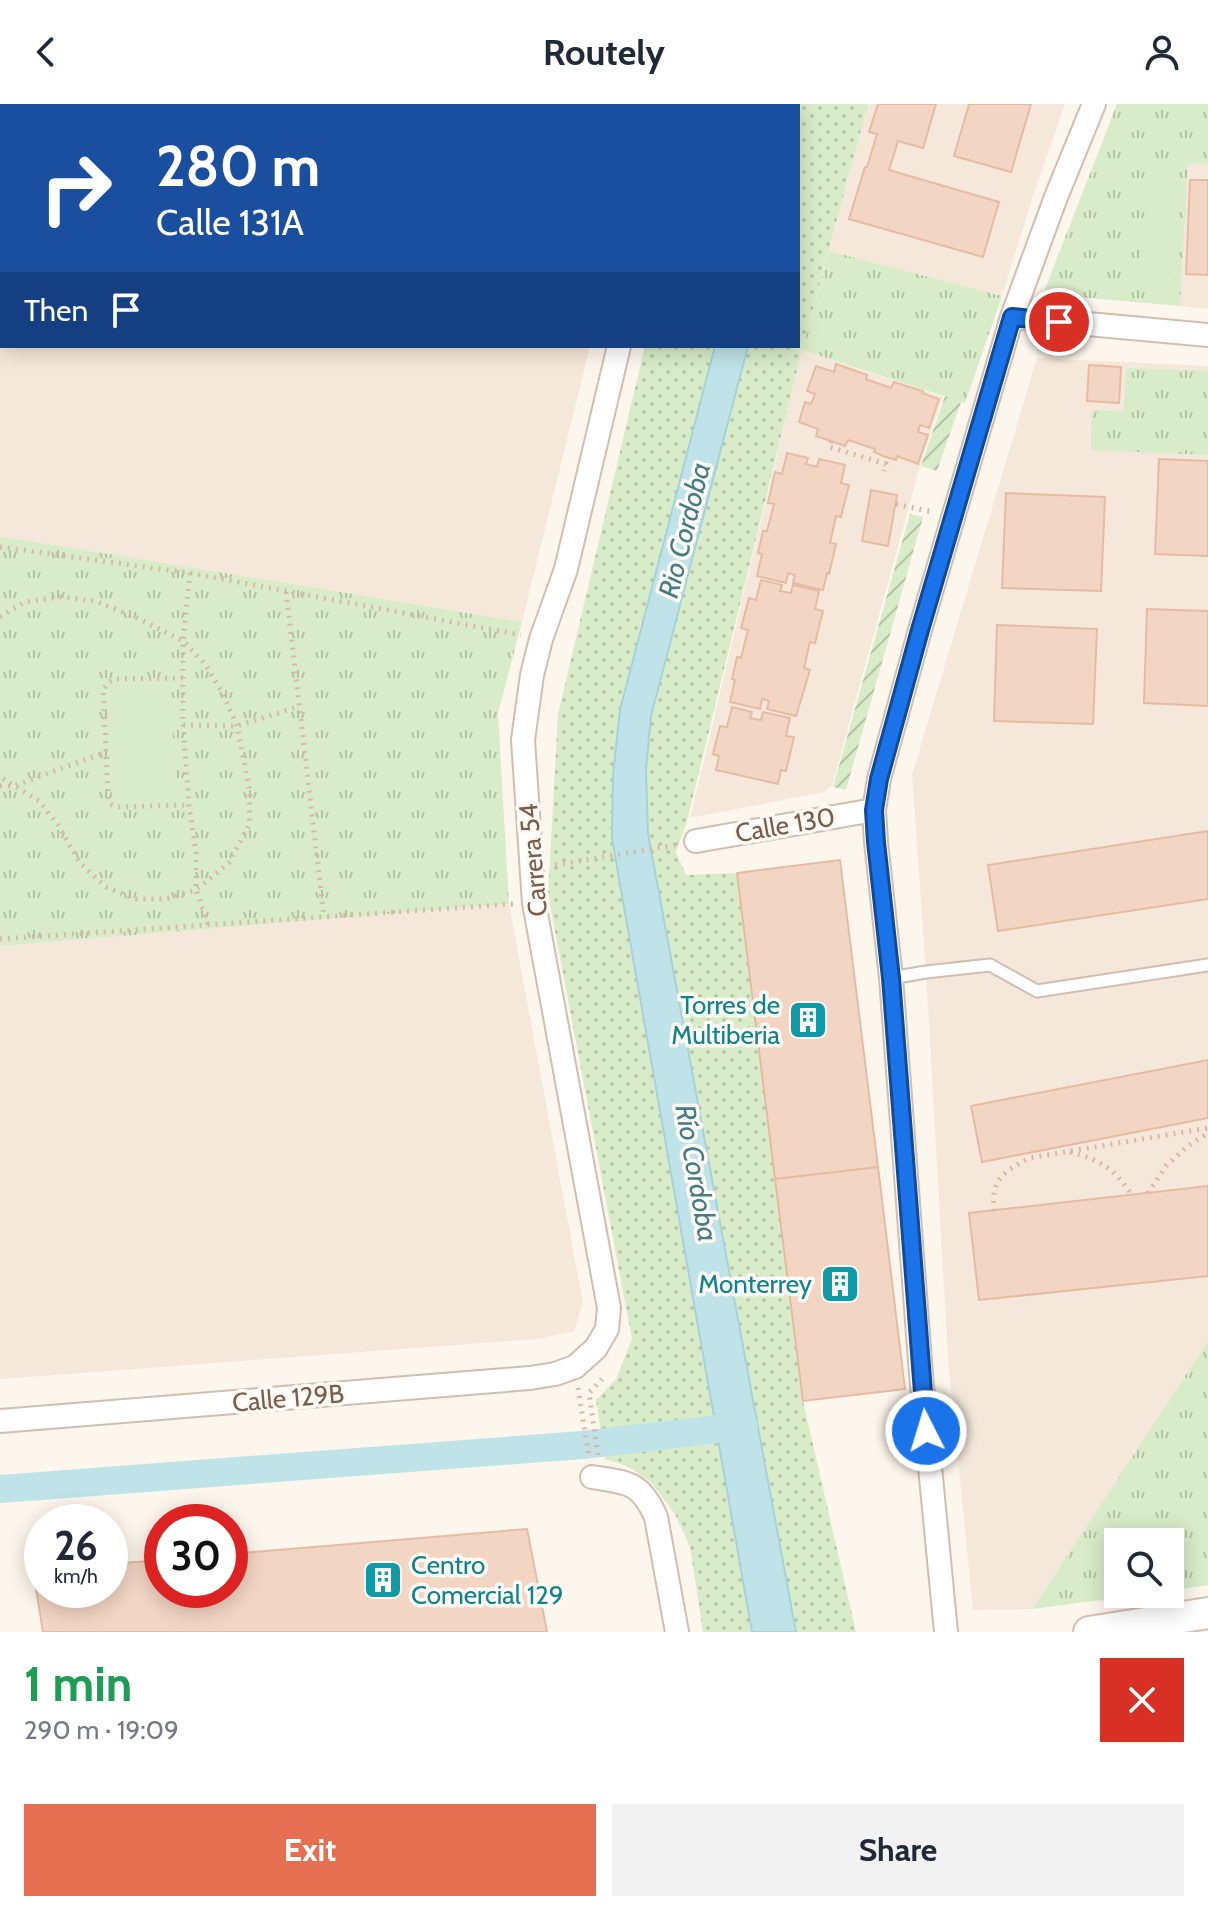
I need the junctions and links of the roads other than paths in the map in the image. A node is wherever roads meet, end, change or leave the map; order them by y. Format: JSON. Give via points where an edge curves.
{"nodes":[{"id":1,"x":1094,"y":104,"type":"edge"},
{"id":2,"x":1012,"y":317,"type":"junction"},
{"id":3,"x":1208,"y":335,"type":"edge"},
{"id":4,"x":619,"y":348,"type":"edge"},
{"id":5,"x":874,"y":810,"type":"junction"},
{"id":6,"x":696,"y":841,"type":"dead end"},
{"id":7,"x":1208,"y":965,"type":"edge"},
{"id":8,"x":891,"y":978,"type":"junction"},
{"id":9,"x":575,"y":1367,"type":"joint"},
{"id":10,"x":0,"y":1421,"type":"edge"},
{"id":11,"x":594,"y":1465,"type":"road end"},
{"id":12,"x":1208,"y":1613,"type":"edge"},
{"id":13,"x":677,"y":1632,"type":"edge"},
{"id":14,"x":946,"y":1632,"type":"edge"},
{"id":15,"x":1089,"y":1632,"type":"edge"}],
"edges":[{"from":1,"to":2,"type":"street"},
{"from":2,"to":3,"type":"street"},
{"from":2,"to":5,"type":"street"},
{"from":4,"to":9,"type":"street","name":"Carrera 54","via":[[566,569],[532,675],[523,740],[534,903],[609,1308],[607,1329]]},
{"from":5,"to":6,"type":"street","name":"Calle 130"},
{"from":5,"to":8,"type":"street"},
{"from":7,"to":8,"type":"lane","via":[[1037,991],[990,965]]},
{"from":8,"to":14,"type":"street"},
{"from":9,"to":10,"type":"street","name":"Calle 129B","via":[[530,1378]]},
{"from":11,"to":13,"type":"street","via":[[648,1499]]},
{"from":12,"to":15,"type":"main road"}]}
